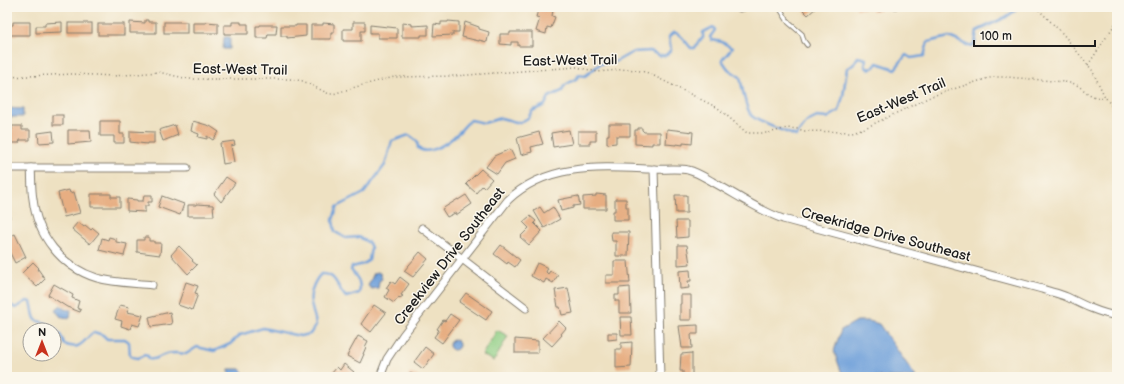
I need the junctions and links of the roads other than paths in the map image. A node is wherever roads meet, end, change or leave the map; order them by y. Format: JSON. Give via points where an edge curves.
{"nodes":[{"id":1,"x":780,"y":7,"type":"edge"},
{"id":2,"x":909,"y":7,"type":"edge"},
{"id":3,"x":925,"y":8,"type":"dead end"},
{"id":4,"x":807,"y":46,"type":"dead end"},
{"id":5,"x":7,"y":168,"type":"edge"},
{"id":6,"x":31,"y":168,"type":"junction"},
{"id":7,"x":187,"y":168,"type":"dead end"},
{"id":8,"x":654,"y":170,"type":"junction"},
{"id":9,"x":422,"y":228,"type":"dead end"},
{"id":10,"x":462,"y":258,"type":"junction"},
{"id":11,"x":152,"y":285,"type":"dead end"},
{"id":12,"x":526,"y":308,"type":"dead end"},
{"id":13,"x":1117,"y":316,"type":"edge"},
{"id":14,"x":380,"y":377,"type":"edge"},
{"id":15,"x":660,"y":377,"type":"edge"}],
"edges":[{"from":1,"to":4,"type":"lane","via":[[789,23],[802,34]]},
{"from":2,"to":3,"type":"lane"},
{"from":5,"to":6,"type":"street"},
{"from":6,"to":7,"type":"street"},
{"from":6,"to":11,"type":"street","via":[[33,199],[41,231],[63,259],[76,269],[98,279]]},
{"from":8,"to":10,"type":"street","name":"Creekview Drive Southeast","via":[[572,169],[535,180],[508,200]]},
{"from":8,"to":13,"type":"street","name":"Creekridge Drive Southeast","via":[[688,170],[757,208],[783,219],[1042,289]]},
{"from":8,"to":15,"type":"street"},
{"from":9,"to":10,"type":"street"},
{"from":10,"to":12,"type":"street"},
{"from":10,"to":14,"type":"street","name":"Creekview Drive Southeast","via":[[403,335],[387,359]]}]}
